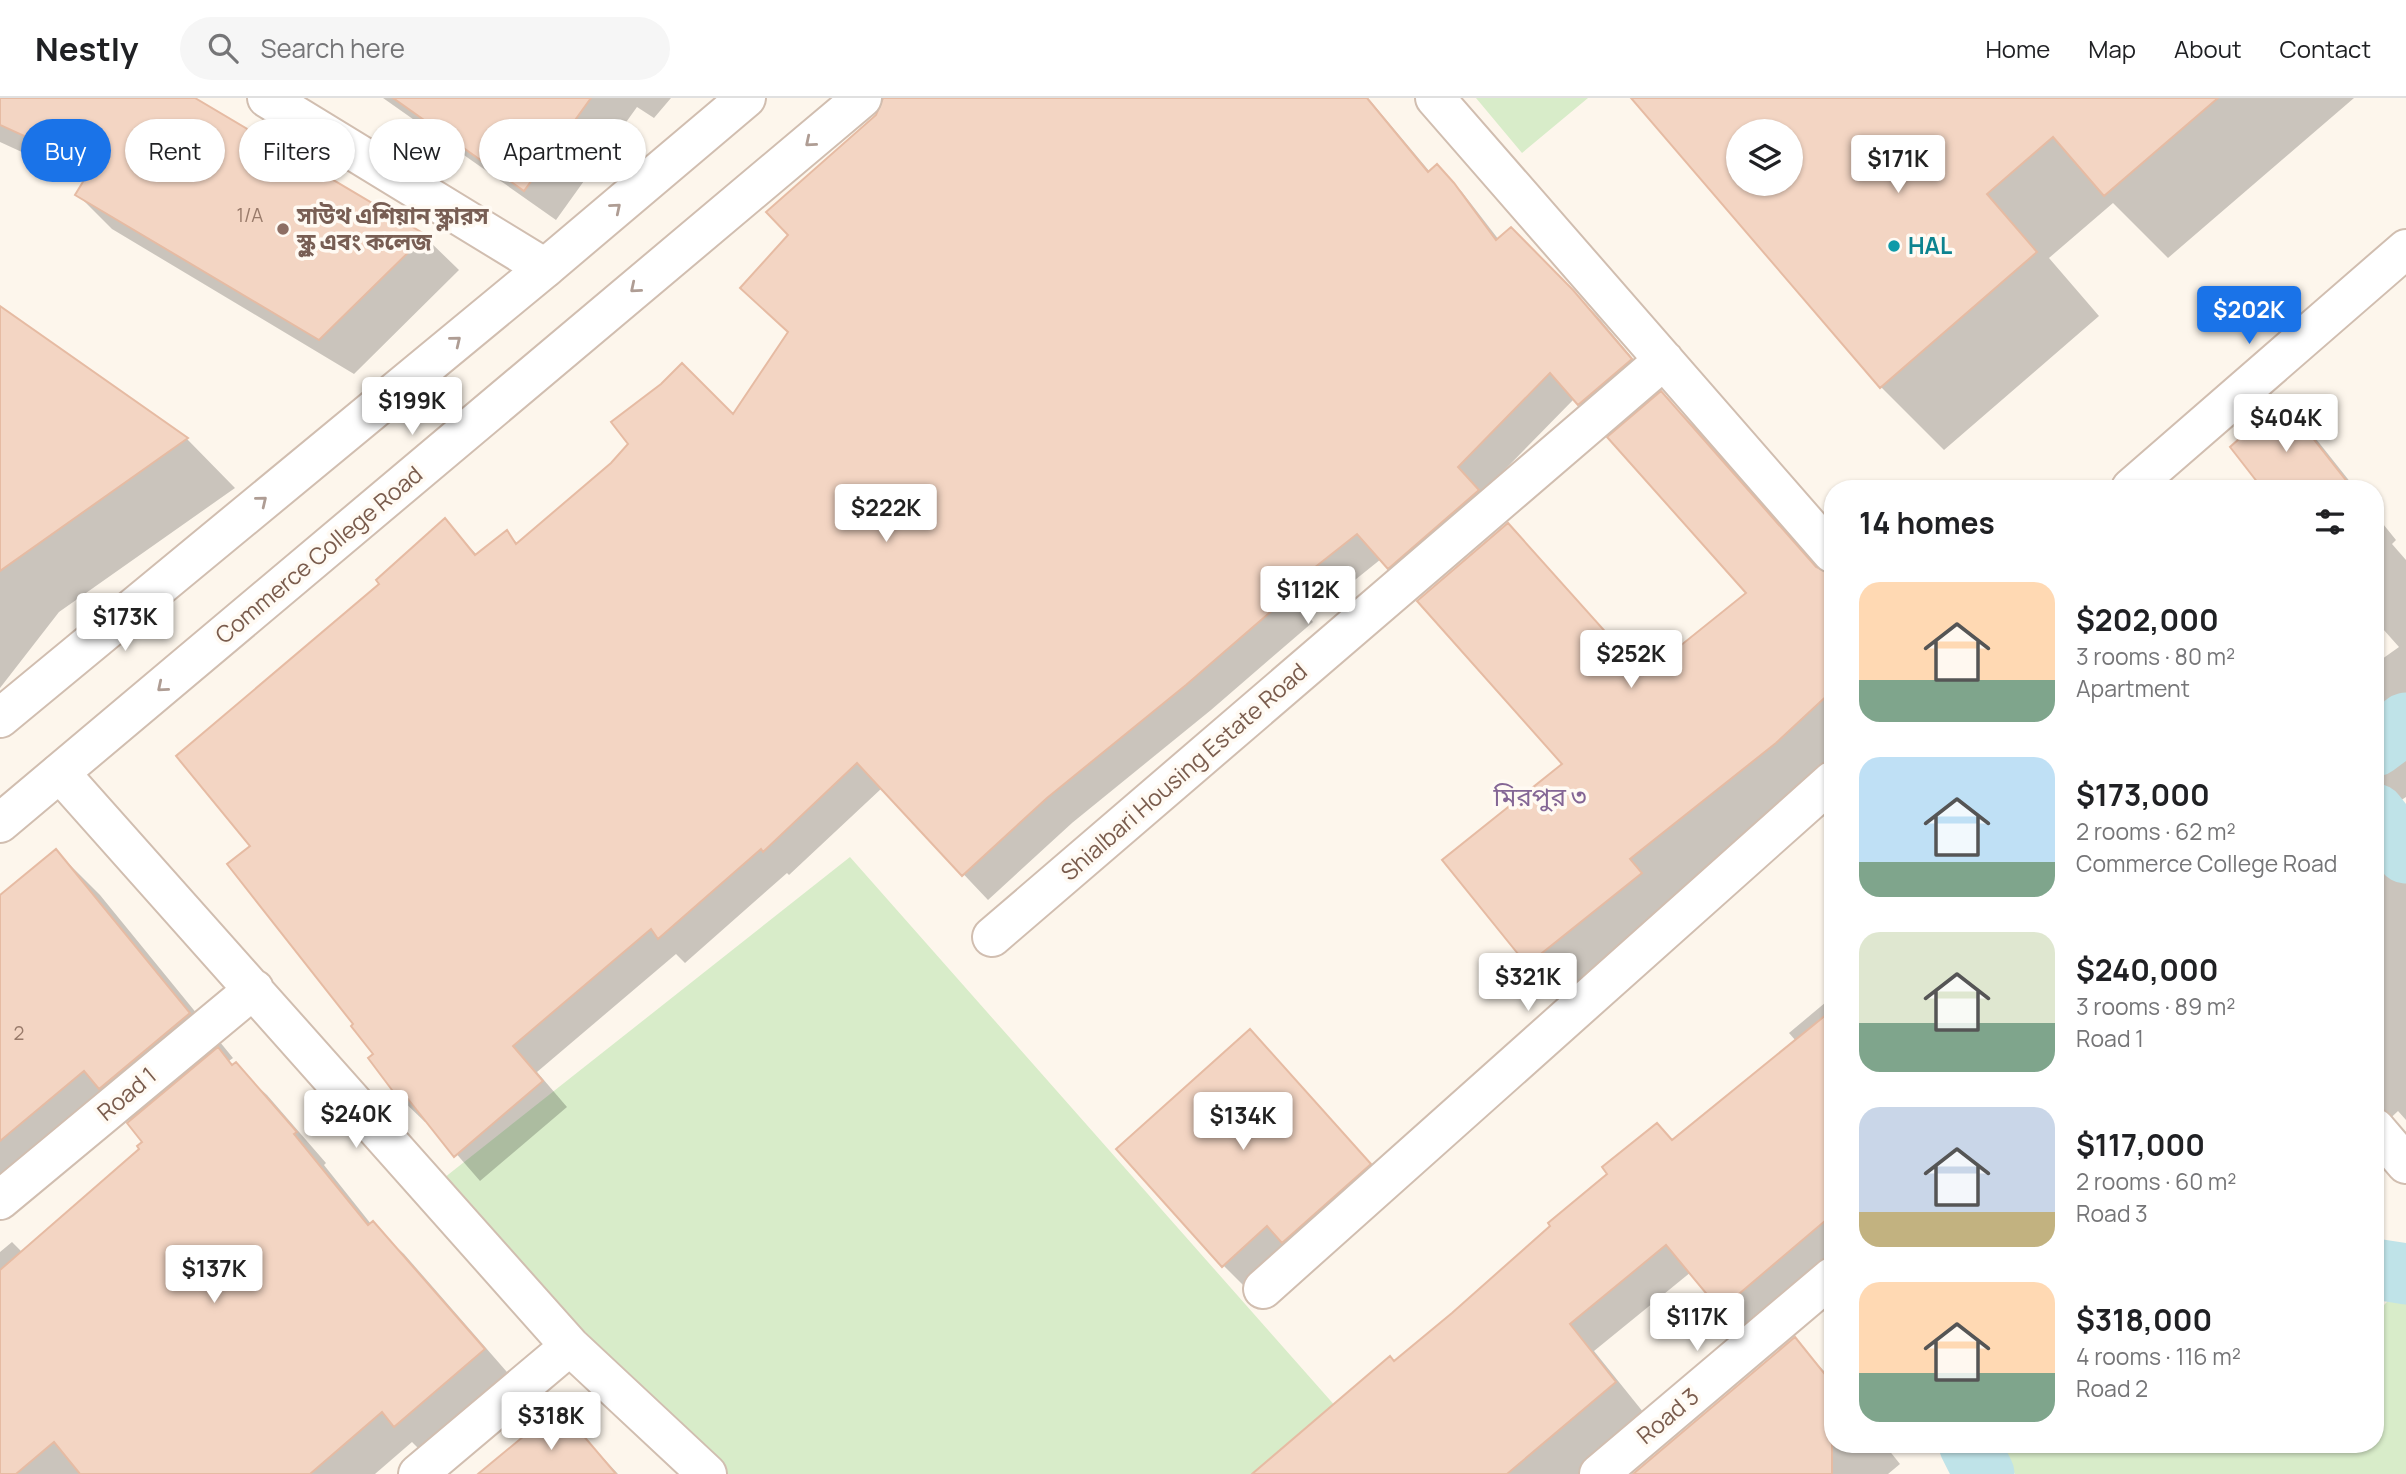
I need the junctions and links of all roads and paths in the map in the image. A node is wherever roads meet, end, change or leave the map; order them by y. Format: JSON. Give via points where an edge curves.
{"nodes":[{"id":1,"x":267,"y":98,"type":"edge"},
{"id":2,"x":746,"y":98,"type":"edge"},
{"id":3,"x":862,"y":98,"type":"edge"},
{"id":4,"x":1435,"y":98,"type":"edge"},
{"id":5,"x":2406,"y":249,"type":"edge"},
{"id":6,"x":545,"y":268,"type":"junction"},
{"id":7,"x":1664,"y":360,"type":"junction"},
{"id":8,"x":2140,"y":480,"type":"edge"},
{"id":9,"x":1824,"y":544,"type":"edge"},
{"id":10,"x":2,"y":716,"type":"edge"},
{"id":11,"x":60,"y":773,"type":"junction"},
{"id":12,"x":1824,"y":788,"type":"edge"},
{"id":13,"x":0,"y":823,"type":"edge"},
{"id":14,"x":992,"y":937,"type":"dead end"},
{"id":15,"x":254,"y":989,"type":"junction"},
{"id":16,"x":2384,"y":1138,"type":"edge"},
{"id":17,"x":2406,"y":1164,"type":"edge"},
{"id":18,"x":0,"y":1200,"type":"edge"},
{"id":19,"x":1824,"y":1285,"type":"edge"},
{"id":20,"x":1263,"y":1289,"type":"dead end"},
{"id":21,"x":570,"y":1346,"type":"junction"},
{"id":22,"x":418,"y":1474,"type":"edge"},
{"id":23,"x":707,"y":1474,"type":"edge"},
{"id":24,"x":1599,"y":1474,"type":"edge"}],
"edges":[{"from":1,"to":6,"type":"street"},
{"from":6,"to":2,"type":"street","one_way":true},
{"from":3,"to":11,"type":"street","name":"Commerce College Road","one_way":true},
{"from":4,"to":7,"type":"street"},
{"from":5,"to":8,"type":"street"},
{"from":10,"to":6,"type":"street","one_way":true},
{"from":7,"to":9,"type":"street"},
{"from":7,"to":14,"type":"street","name":"Shialbari Housing Estate Road"},
{"from":11,"to":13,"type":"street","name":"Commerce College Road"},
{"from":11,"to":15,"type":"street"},
{"from":12,"to":20,"type":"street"},
{"from":15,"to":18,"type":"street","name":"Road 1"},
{"from":15,"to":21,"type":"street"},
{"from":16,"to":17,"type":"street"},
{"from":19,"to":24,"type":"street","name":"Road 3"},
{"from":21,"to":22,"type":"street"},
{"from":21,"to":23,"type":"street"}]}
